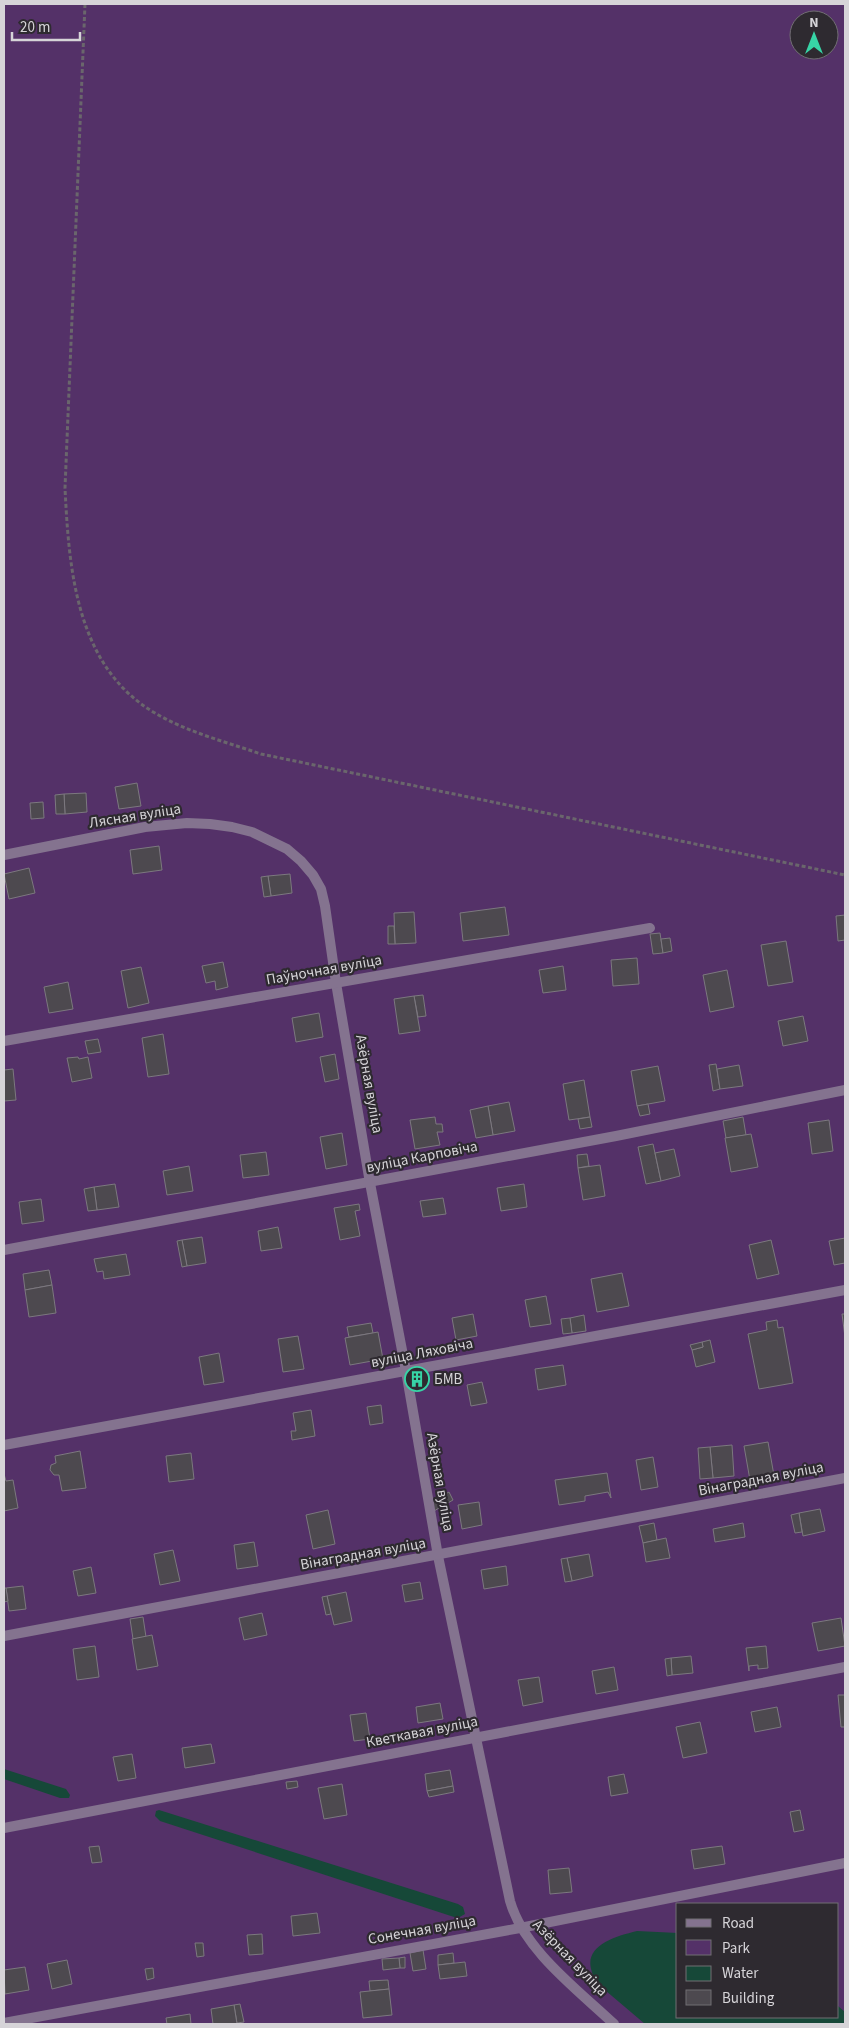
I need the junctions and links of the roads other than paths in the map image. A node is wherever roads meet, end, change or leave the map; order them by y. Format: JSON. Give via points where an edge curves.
{"nodes":[{"id":1,"x":4,"y":855,"type":"edge"},
{"id":2,"x":326,"y":906,"type":"joint"},
{"id":3,"x":650,"y":928,"type":"dead end"},
{"id":4,"x":336,"y":983,"type":"junction"},
{"id":5,"x":4,"y":1040,"type":"edge"},
{"id":6,"x":845,"y":1090,"type":"edge"},
{"id":7,"x":370,"y":1182,"type":"junction"},
{"id":8,"x":4,"y":1250,"type":"edge"},
{"id":9,"x":845,"y":1290,"type":"edge"},
{"id":10,"x":406,"y":1371,"type":"junction"},
{"id":11,"x":4,"y":1445,"type":"edge"},
{"id":12,"x":845,"y":1478,"type":"edge"},
{"id":13,"x":438,"y":1556,"type":"junction"},
{"id":14,"x":4,"y":1636,"type":"edge"},
{"id":15,"x":845,"y":1667,"type":"edge"},
{"id":16,"x":477,"y":1736,"type":"junction"},
{"id":17,"x":4,"y":1828,"type":"edge"},
{"id":18,"x":845,"y":1863,"type":"edge"},
{"id":19,"x":520,"y":1928,"type":"junction"},
{"id":20,"x":4,"y":2023,"type":"edge"},
{"id":21,"x":614,"y":2024,"type":"edge"}],
"edges":[{"from":1,"to":2,"type":"street","name":"Лясная вуліца","via":[[165,824],[232,827],[270,840],[302,860],[321,889]]},
{"from":2,"to":4,"type":"street","name":"Азёрная вуліца"},
{"from":3,"to":4,"type":"street","name":"Паўночная вуліца"},
{"from":4,"to":5,"type":"street","name":"Паўночная вуліца"},
{"from":4,"to":7,"type":"street","name":"Азёрная вуліца"},
{"from":6,"to":7,"type":"street","name":"вуліца Карповіча"},
{"from":7,"to":8,"type":"street","name":"вуліца Карповіча"},
{"from":7,"to":10,"type":"street","name":"Азёрная вуліца"},
{"from":9,"to":10,"type":"street","name":"вуліца Ляховіча"},
{"from":10,"to":11,"type":"street","name":"вуліца Ляховіча"},
{"from":10,"to":13,"type":"street","name":"Азёрная вуліца"},
{"from":12,"to":13,"type":"street","name":"Вінаградная вуліца"},
{"from":13,"to":14,"type":"street","name":"Вінаградная вуліца"},
{"from":13,"to":16,"type":"street","name":"Азёрная вуліца"},
{"from":15,"to":16,"type":"street","name":"Кветкавая вуліца"},
{"from":16,"to":17,"type":"street","name":"Кветкавая вуліца"},
{"from":16,"to":19,"type":"street","name":"Азёрная вуліца","via":[[510,1901]]},
{"from":18,"to":19,"type":"street","name":"Сонечная вуліца"},
{"from":19,"to":20,"type":"street","name":"Сонечная вуліца"},
{"from":19,"to":21,"type":"street","name":"Азёрная вуліца","via":[[536,1949]]}]}
